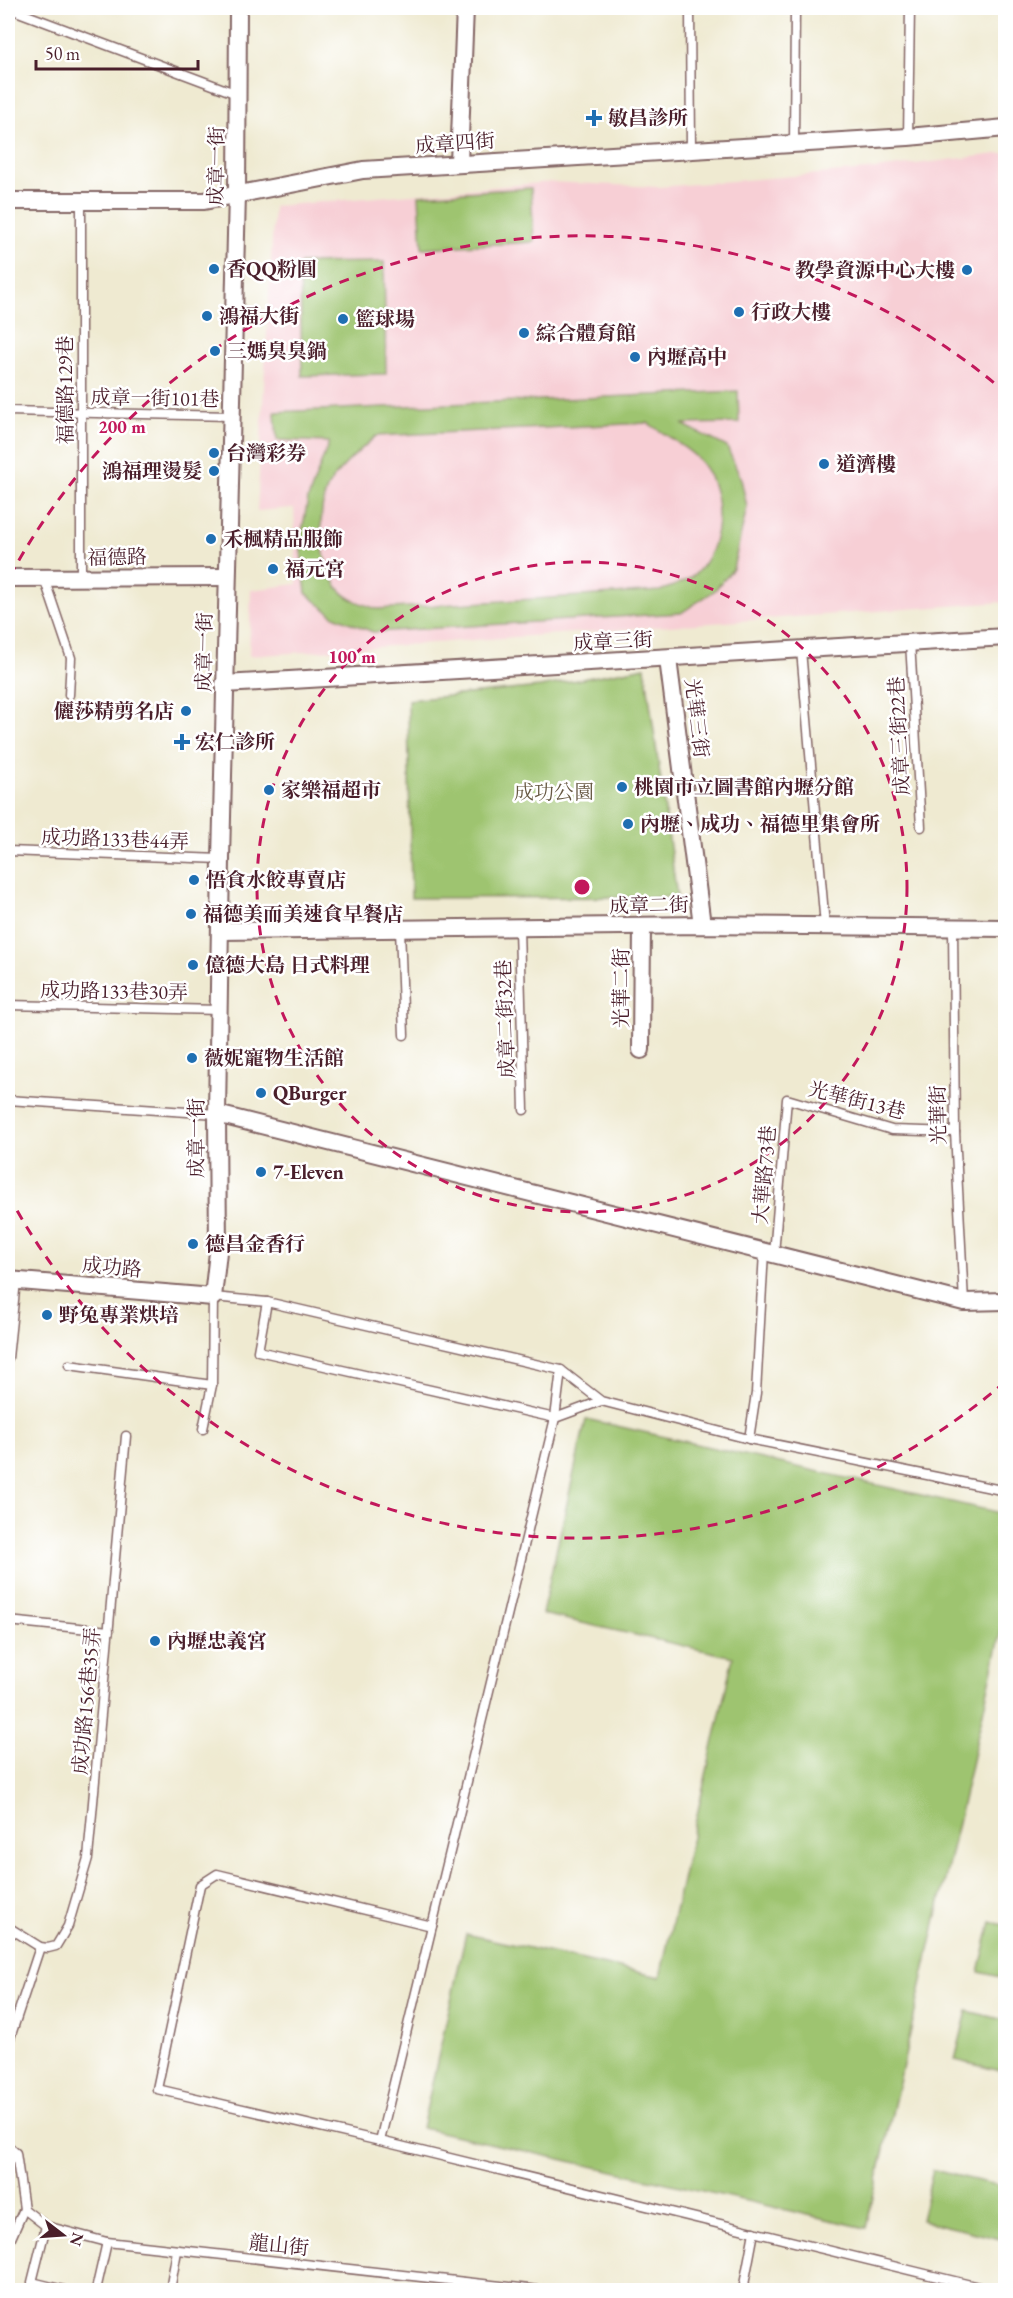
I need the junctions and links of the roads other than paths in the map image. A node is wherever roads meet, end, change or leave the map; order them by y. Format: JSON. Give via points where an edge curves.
{"nodes":[{"id":1,"x":8,"y":8,"type":"edge"},
{"id":2,"x":238,"y":8,"type":"edge"},
{"id":3,"x":465,"y":8,"type":"edge"},
{"id":4,"x":690,"y":8,"type":"edge"},
{"id":5,"x":795,"y":8,"type":"edge"},
{"id":6,"x":910,"y":8,"type":"edge"},
{"id":7,"x":237,"y":94,"type":"junction"},
{"id":8,"x":1005,"y":128,"type":"edge"},
{"id":9,"x":908,"y":137,"type":"junction"},
{"id":10,"x":794,"y":144,"type":"junction"},
{"id":11,"x":691,"y":151,"type":"junction"},
{"id":12,"x":459,"y":163,"type":"junction"},
{"id":13,"x":237,"y":193,"type":"junction"},
{"id":14,"x":8,"y":201,"type":"edge"},
{"id":15,"x":81,"y":201,"type":"junction"},
{"id":16,"x":8,"y":411,"type":"edge"},
{"id":17,"x":81,"y":412,"type":"junction"},
{"id":18,"x":230,"y":416,"type":"junction"},
{"id":19,"x":226,"y":577,"type":"junction"},
{"id":20,"x":8,"y":578,"type":"edge"},
{"id":21,"x":45,"y":578,"type":"junction"},
{"id":22,"x":81,"y":578,"type":"junction"},
{"id":23,"x":1005,"y":637,"type":"edge"},
{"id":24,"x":910,"y":642,"type":"junction"},
{"id":25,"x":801,"y":650,"type":"junction"},
{"id":26,"x":668,"y":659,"type":"junction"},
{"id":27,"x":224,"y":684,"type":"junction"},
{"id":28,"x":69,"y":695,"type":"dead end"},
{"id":29,"x":921,"y":827,"type":"dead end"},
{"id":30,"x":8,"y":851,"type":"edge"},
{"id":31,"x":221,"y":859,"type":"junction"},
{"id":32,"x":702,"y":925,"type":"junction"},
{"id":33,"x":642,"y":926,"type":"junction"},
{"id":34,"x":825,"y":926,"type":"junction"},
{"id":35,"x":952,"y":927,"type":"junction"},
{"id":36,"x":519,"y":928,"type":"junction"},
{"id":37,"x":1005,"y":928,"type":"edge"},
{"id":38,"x":400,"y":929,"type":"junction"},
{"id":39,"x":221,"y":931,"type":"junction"},
{"id":40,"x":8,"y":1005,"type":"edge"},
{"id":41,"x":219,"y":1010,"type":"junction"},
{"id":42,"x":404,"y":1035,"type":"dead end"},
{"id":43,"x":642,"y":1050,"type":"dead end"},
{"id":44,"x":787,"y":1099,"type":"joint"},
{"id":45,"x":8,"y":1100,"type":"edge"},
{"id":46,"x":524,"y":1110,"type":"dead end"},
{"id":47,"x":217,"y":1114,"type":"junction"},
{"id":48,"x":955,"y":1132,"type":"junction"},
{"id":49,"x":769,"y":1253,"type":"junction"},
{"id":50,"x":12,"y":1280,"type":"edge"},
{"id":51,"x":213,"y":1297,"type":"junction"},
{"id":52,"x":1005,"y":1301,"type":"edge"},
{"id":53,"x":267,"y":1302,"type":"junction"},
{"id":54,"x":963,"y":1302,"type":"junction"},
{"id":55,"x":8,"y":1358,"type":"edge"},
{"id":56,"x":69,"y":1365,"type":"dead end"},
{"id":57,"x":561,"y":1370,"type":"junction"},
{"id":58,"x":212,"y":1385,"type":"junction"},
{"id":59,"x":601,"y":1401,"type":"junction"},
{"id":60,"x":555,"y":1418,"type":"junction"},
{"id":61,"x":203,"y":1429,"type":"dead end"},
{"id":62,"x":126,"y":1436,"type":"dead end"},
{"id":63,"x":749,"y":1439,"type":"junction"},
{"id":64,"x":1005,"y":1491,"type":"edge"},
{"id":65,"x":8,"y":1621,"type":"edge"},
{"id":66,"x":109,"y":1631,"type":"junction"},
{"id":67,"x":432,"y":1926,"type":"junction"},
{"id":68,"x":8,"y":1927,"type":"edge"},
{"id":69,"x":40,"y":1947,"type":"junction"},
{"id":70,"x":10,"y":2025,"type":"edge"},
{"id":71,"x":8,"y":2044,"type":"edge"},
{"id":72,"x":380,"y":2141,"type":"junction"},
{"id":73,"x":8,"y":2146,"type":"edge"},
{"id":74,"x":24,"y":2209,"type":"junction"},
{"id":75,"x":46,"y":2226,"type":"junction"},
{"id":76,"x":754,"y":2232,"type":"junction"},
{"id":77,"x":107,"y":2242,"type":"junction"},
{"id":78,"x":8,"y":2245,"type":"edge"},
{"id":79,"x":177,"y":2251,"type":"junction"},
{"id":80,"x":64,"y":2290,"type":"edge"},
{"id":81,"x":96,"y":2290,"type":"edge"},
{"id":82,"x":170,"y":2290,"type":"edge"},
{"id":83,"x":538,"y":2290,"type":"edge"},
{"id":84,"x":743,"y":2290,"type":"edge"},
{"id":85,"x":991,"y":2290,"type":"edge"}],
"edges":[{"from":1,"to":7,"type":"lane"},
{"from":2,"to":7,"type":"street","name":"成章一街"},
{"from":3,"to":12,"type":"street"},
{"from":4,"to":11,"type":"lane"},
{"from":5,"to":10,"type":"lane"},
{"from":6,"to":9,"type":"lane"},
{"from":7,"to":13,"type":"street","name":"成章一街"},
{"from":8,"to":9,"type":"street","name":"成章四街"},
{"from":9,"to":10,"type":"street","name":"成章四街"},
{"from":10,"to":11,"type":"street","name":"成章四街"},
{"from":11,"to":12,"type":"street","name":"成章四街"},
{"from":12,"to":13,"type":"street","name":"成章四街","via":[[363,170]]},
{"from":13,"to":15,"type":"street","name":"成章四街","via":[[204,201]]},
{"from":13,"to":18,"type":"street","name":"成章一街"},
{"from":14,"to":15,"type":"street","name":"成章四街"},
{"from":15,"to":17,"type":"lane","name":"福德路129巷"},
{"from":16,"to":17,"type":"lane","name":"成章一街101巷"},
{"from":17,"to":18,"type":"lane","name":"成章一街101巷"},
{"from":17,"to":22,"type":"lane","name":"福德路129巷"},
{"from":18,"to":19,"type":"street","name":"成章一街"},
{"from":19,"to":22,"type":"street","name":"福德路"},
{"from":19,"to":27,"type":"street","name":"成章一街"},
{"from":20,"to":21,"type":"street","name":"福德路"},
{"from":21,"to":22,"type":"street","name":"福德路"},
{"from":21,"to":28,"type":"lane","via":[[71,658]]},
{"from":23,"to":24,"type":"street","name":"成章三街"},
{"from":24,"to":25,"type":"street","name":"成章三街"},
{"from":24,"to":29,"type":"lane","name":"成章三街22巷"},
{"from":25,"to":26,"type":"street","name":"成章三街"},
{"from":25,"to":34,"type":"lane"},
{"from":26,"to":27,"type":"street","name":"成章三街"},
{"from":26,"to":32,"type":"street","name":"光華三街"},
{"from":27,"to":31,"type":"street","name":"成章一街"},
{"from":30,"to":31,"type":"lane","name":"成功路133巷44弄"},
{"from":31,"to":39,"type":"street","name":"成章一街"},
{"from":32,"to":33,"type":"street","name":"成章二街"},
{"from":32,"to":34,"type":"street","name":"成章二街"},
{"from":33,"to":36,"type":"street","name":"成章二街"},
{"from":33,"to":43,"type":"street","name":"光華二街"},
{"from":34,"to":35,"type":"street","name":"成章二街"},
{"from":35,"to":37,"type":"street","name":"成章二街"},
{"from":35,"to":48,"type":"lane","name":"光華街"},
{"from":36,"to":38,"type":"street","name":"成章二街"},
{"from":36,"to":46,"type":"lane","name":"成章二街32巷"},
{"from":38,"to":39,"type":"street","name":"成章二街"},
{"from":38,"to":42,"type":"lane"},
{"from":39,"to":41,"type":"street","name":"成章一街"},
{"from":40,"to":41,"type":"lane","name":"成功路133巷30弄"},
{"from":41,"to":47,"type":"street","name":"成章一街"},
{"from":44,"to":48,"type":"lane","name":"光華街13巷","via":[[892,1131]]},
{"from":44,"to":49,"type":"lane","name":"大華路73巷"},
{"from":45,"to":47,"type":"lane"},
{"from":47,"to":49,"type":"street"},
{"from":47,"to":51,"type":"street","name":"成章一街","via":[[218,1252]]},
{"from":48,"to":54,"type":"lane","name":"光華街"},
{"from":49,"to":54,"type":"street"},
{"from":49,"to":63,"type":"lane","name":"大華路73巷"},
{"from":50,"to":51,"type":"street","name":"成功路"},
{"from":50,"to":55,"type":"lane"},
{"from":51,"to":53,"type":"lane"},
{"from":51,"to":58,"type":"lane"},
{"from":52,"to":54,"type":"street"},
{"from":53,"to":57,"type":"lane"},
{"from":53,"to":60,"type":"lane","via":[[258,1351]]},
{"from":56,"to":58,"type":"lane"},
{"from":57,"to":59,"type":"lane"},
{"from":57,"to":60,"type":"lane"},
{"from":58,"to":61,"type":"lane"},
{"from":59,"to":60,"type":"lane"},
{"from":59,"to":63,"type":"lane"},
{"from":60,"to":67,"type":"lane"},
{"from":62,"to":66,"type":"lane","name":"成功路156巷35弄"},
{"from":63,"to":64,"type":"lane"},
{"from":65,"to":66,"type":"lane"},
{"from":66,"to":69,"type":"lane","name":"成功路156巷35弄","via":[[88,1858],[68,1926],[56,1946]]},
{"from":67,"to":72,"type":"lane"},
{"from":67,"to":72,"type":"lane","via":[[217,1874],[200,1885],[157,2089]]},
{"from":68,"to":69,"type":"lane"},
{"from":69,"to":70,"type":"lane"},
{"from":70,"to":71,"type":"lane"},
{"from":72,"to":76,"type":"lane"},
{"from":73,"to":74,"type":"lane","via":[[16,2153]]},
{"from":74,"to":75,"type":"lane","name":"龍山街"},
{"from":74,"to":78,"type":"lane"},
{"from":75,"to":77,"type":"lane","name":"龍山街"},
{"from":75,"to":80,"type":"lane","via":[[32,2282]]},
{"from":76,"to":84,"type":"lane"},
{"from":76,"to":85,"type":"lane"},
{"from":77,"to":79,"type":"lane","name":"龍山街"},
{"from":77,"to":81,"type":"lane"},
{"from":79,"to":82,"type":"lane"},
{"from":79,"to":83,"type":"lane","name":"龍山街"}]}
